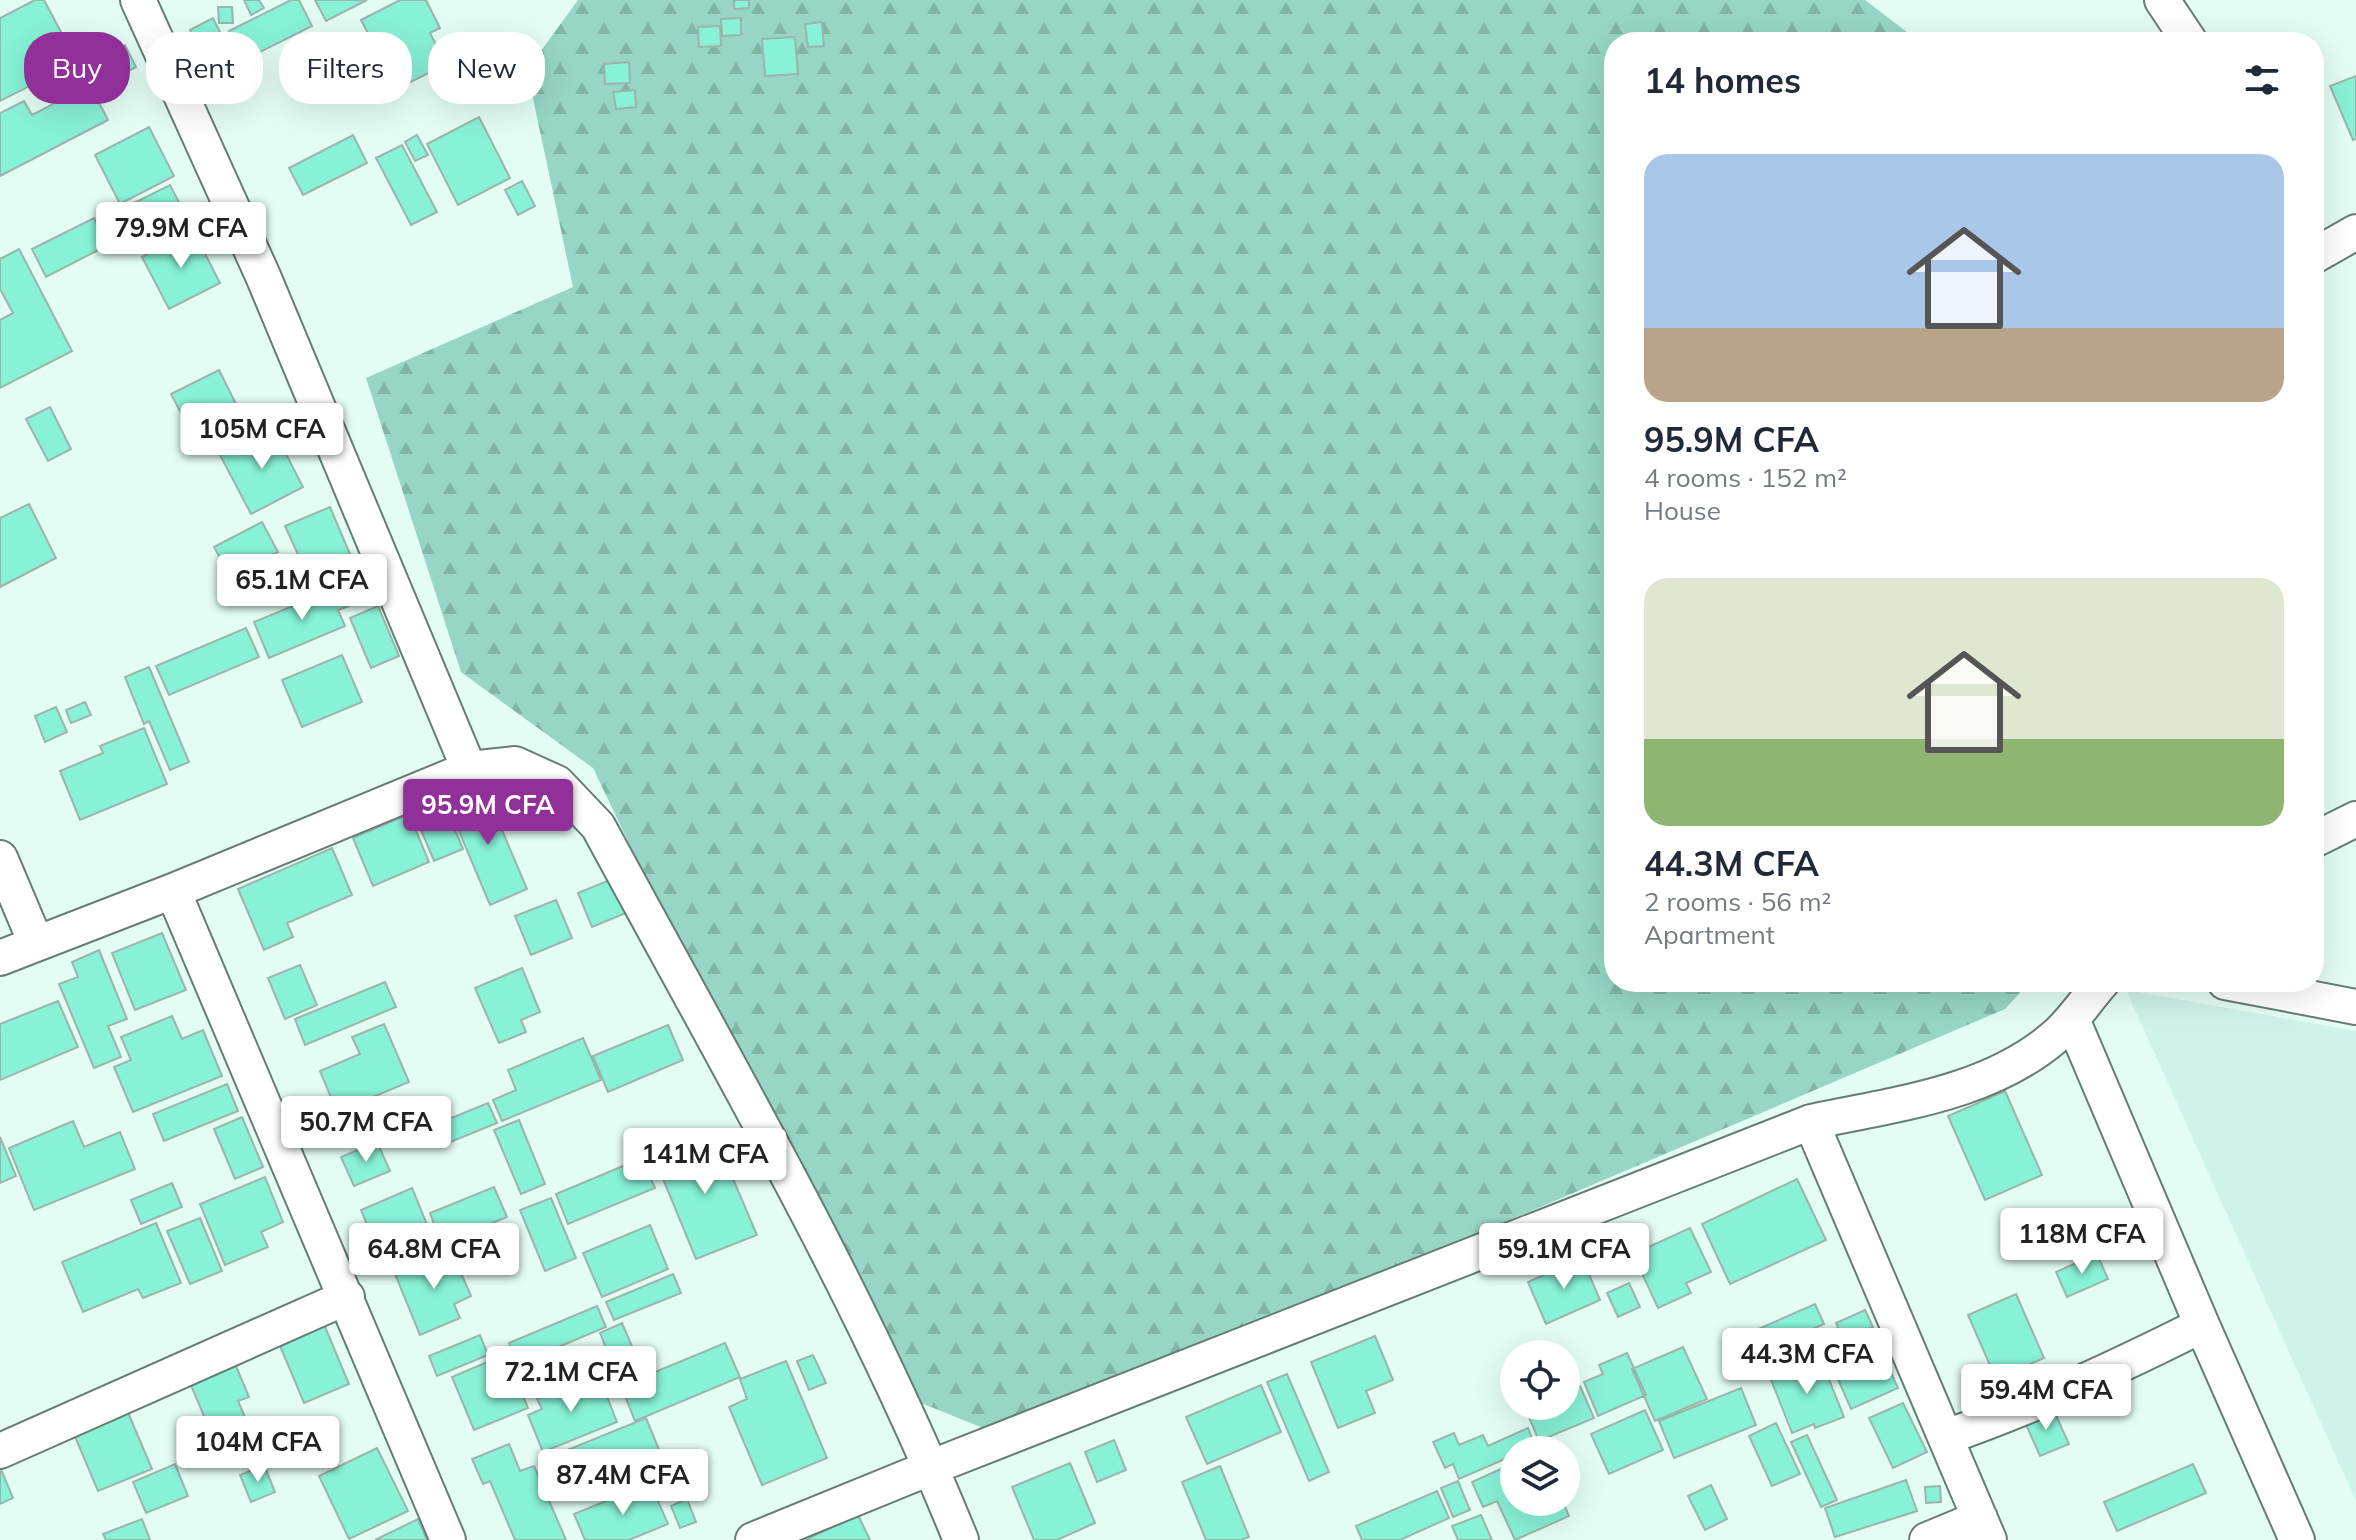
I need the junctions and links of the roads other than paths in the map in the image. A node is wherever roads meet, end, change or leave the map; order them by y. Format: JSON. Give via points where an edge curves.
{"nodes":[{"id":1,"x":138,"y":0,"type":"edge"},
{"id":2,"x":2162,"y":0,"type":"edge"},
{"id":3,"x":2183,"y":32,"type":"edge"},
{"id":4,"x":2356,"y":232,"type":"edge"},
{"id":5,"x":2324,"y":250,"type":"edge"},
{"id":6,"x":469,"y":769,"type":"junction"},
{"id":7,"x":2356,"y":819,"type":"edge"},
{"id":8,"x":2324,"y":835,"type":"edge"},
{"id":9,"x":0,"y":858,"type":"edge"},
{"id":10,"x":173,"y":891,"type":"junction"},
{"id":11,"x":36,"y":943,"type":"junction"},
{"id":12,"x":0,"y":958,"type":"edge"},
{"id":13,"x":2094,"y":992,"type":"edge"},
{"id":14,"x":2277,"y":992,"type":"edge"},
{"id":15,"x":2356,"y":1007,"type":"edge"},
{"id":16,"x":2072,"y":1019,"type":"junction"},
{"id":17,"x":1811,"y":1122,"type":"junction"},
{"id":18,"x":347,"y":1297,"type":"junction"},
{"id":19,"x":2202,"y":1325,"type":"junction"},
{"id":20,"x":1946,"y":1437,"type":"junction"},
{"id":21,"x":0,"y":1451,"type":"edge"},
{"id":22,"x":932,"y":1467,"type":"junction"},
{"id":23,"x":1985,"y":1529,"type":"edge"},
{"id":24,"x":448,"y":1540,"type":"edge"},
{"id":25,"x":753,"y":1540,"type":"edge"},
{"id":26,"x":961,"y":1540,"type":"edge"},
{"id":27,"x":1927,"y":1540,"type":"edge"},
{"id":28,"x":2297,"y":1540,"type":"edge"}],
"edges":[{"from":1,"to":6,"type":"street","via":[[263,276]]},
{"from":2,"to":3,"type":"street"},
{"from":4,"to":5,"type":"street"},
{"from":6,"to":10,"type":"street"},
{"from":6,"to":22,"type":"street","via":[[515,764],[557,783],[598,826],[829,1253]]},
{"from":7,"to":8,"type":"street"},
{"from":9,"to":11,"type":"street"},
{"from":10,"to":11,"type":"street"},
{"from":10,"to":18,"type":"street"},
{"from":11,"to":12,"type":"street"},
{"from":13,"to":16,"type":"street"},
{"from":14,"to":15,"type":"street"},
{"from":16,"to":17,"type":"street","via":[[2015,1063],[1958,1090]]},
{"from":16,"to":19,"type":"street"},
{"from":17,"to":20,"type":"street"},
{"from":17,"to":22,"type":"street"},
{"from":18,"to":21,"type":"street"},
{"from":18,"to":24,"type":"street"},
{"from":19,"to":20,"type":"street","via":[[2084,1384]]},
{"from":19,"to":28,"type":"street"},
{"from":20,"to":23,"type":"street"},
{"from":22,"to":25,"type":"street"},
{"from":22,"to":26,"type":"street"},
{"from":23,"to":27,"type":"street"}]}
